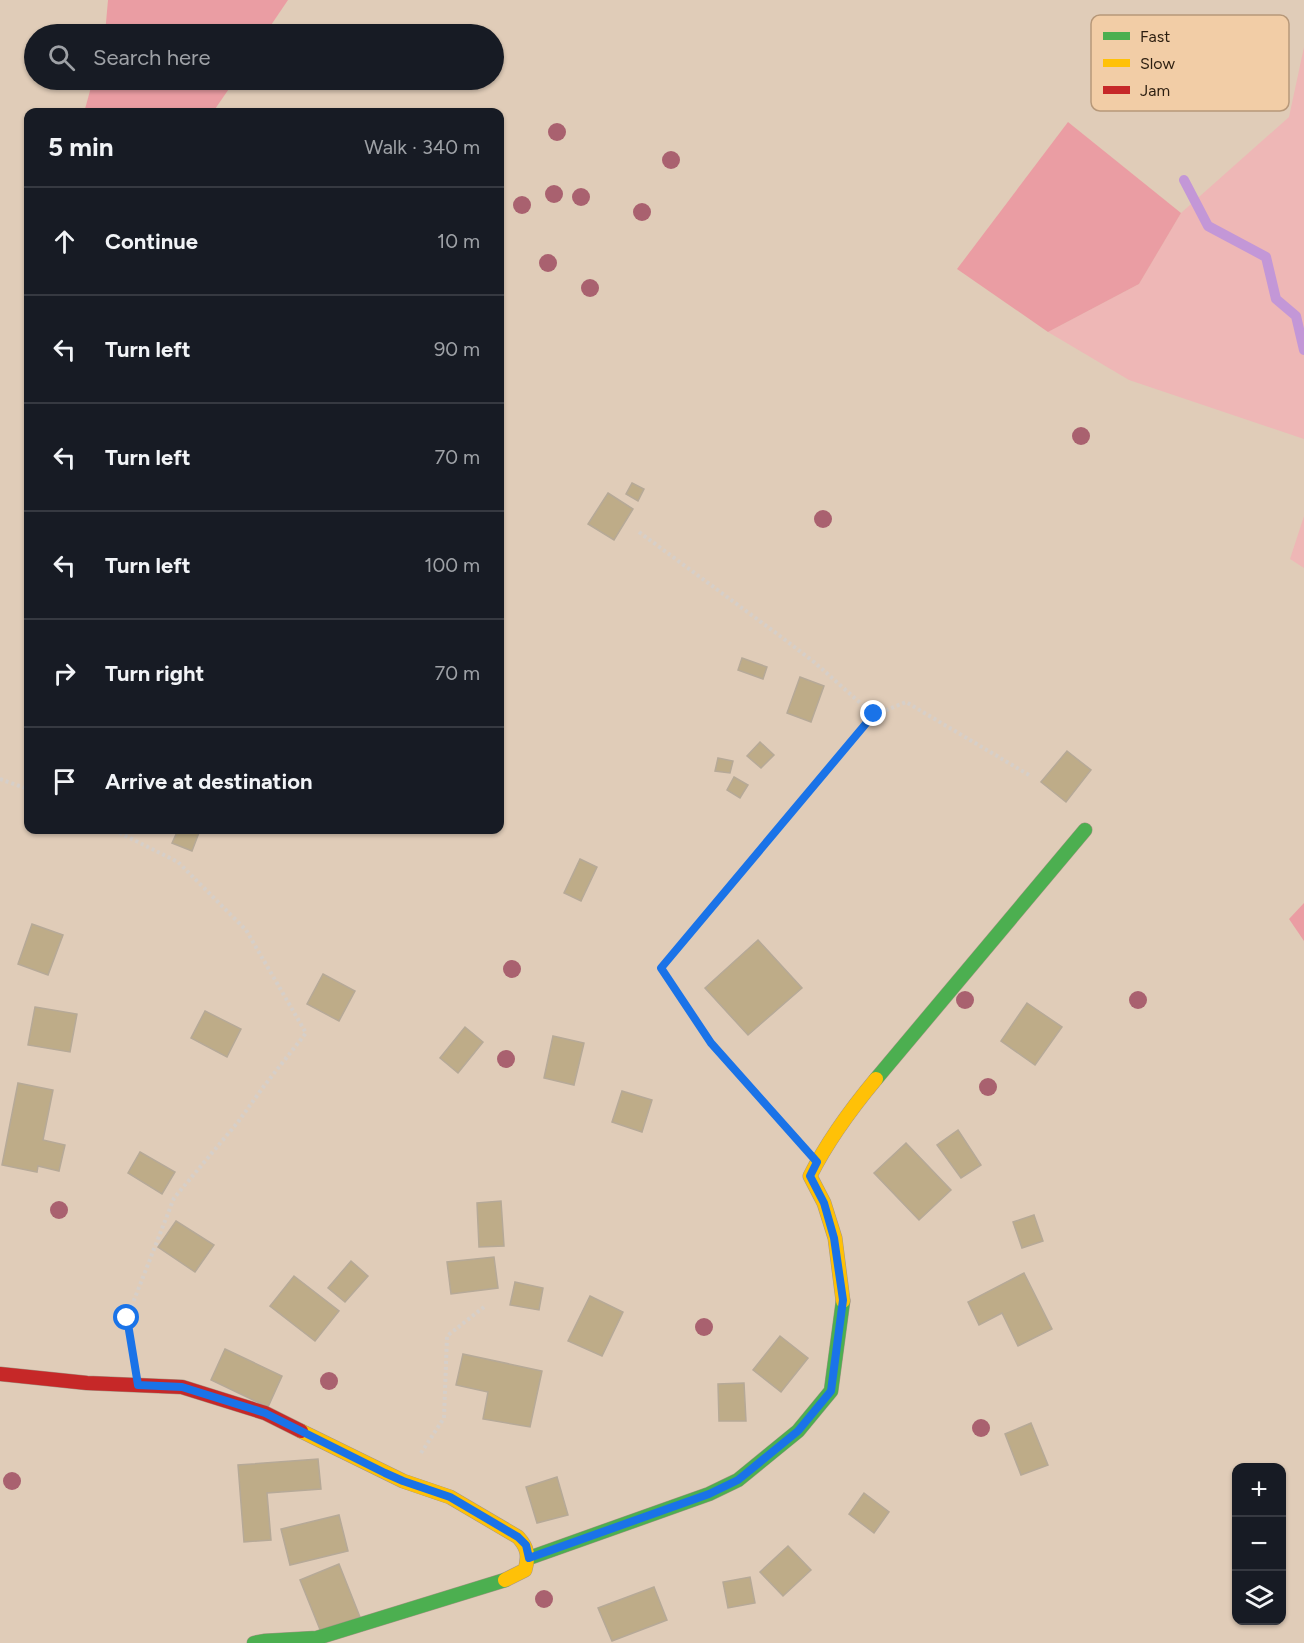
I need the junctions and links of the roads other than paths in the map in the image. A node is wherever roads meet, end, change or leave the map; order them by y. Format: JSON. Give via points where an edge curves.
{"nodes":[{"id":1,"x":1085,"y":830,"type":"dead end"},
{"id":2,"x":0,"y":1374,"type":"edge"},
{"id":3,"x":529,"y":1558,"type":"junction"},
{"id":4,"x":254,"y":1643,"type":"edge"}],
"edges":[{"from":1,"to":3,"type":"street","via":[[860,1098],[810,1176],[824,1203],[834,1238],[843,1300],[831,1391],[798,1431],[738,1480]]},
{"from":2,"to":3,"type":"street","via":[[182,1387],[265,1413],[403,1481],[450,1497],[518,1537],[526,1545]]},
{"from":3,"to":4,"type":"street","via":[[525,1570],[506,1580],[317,1638]]}]}
